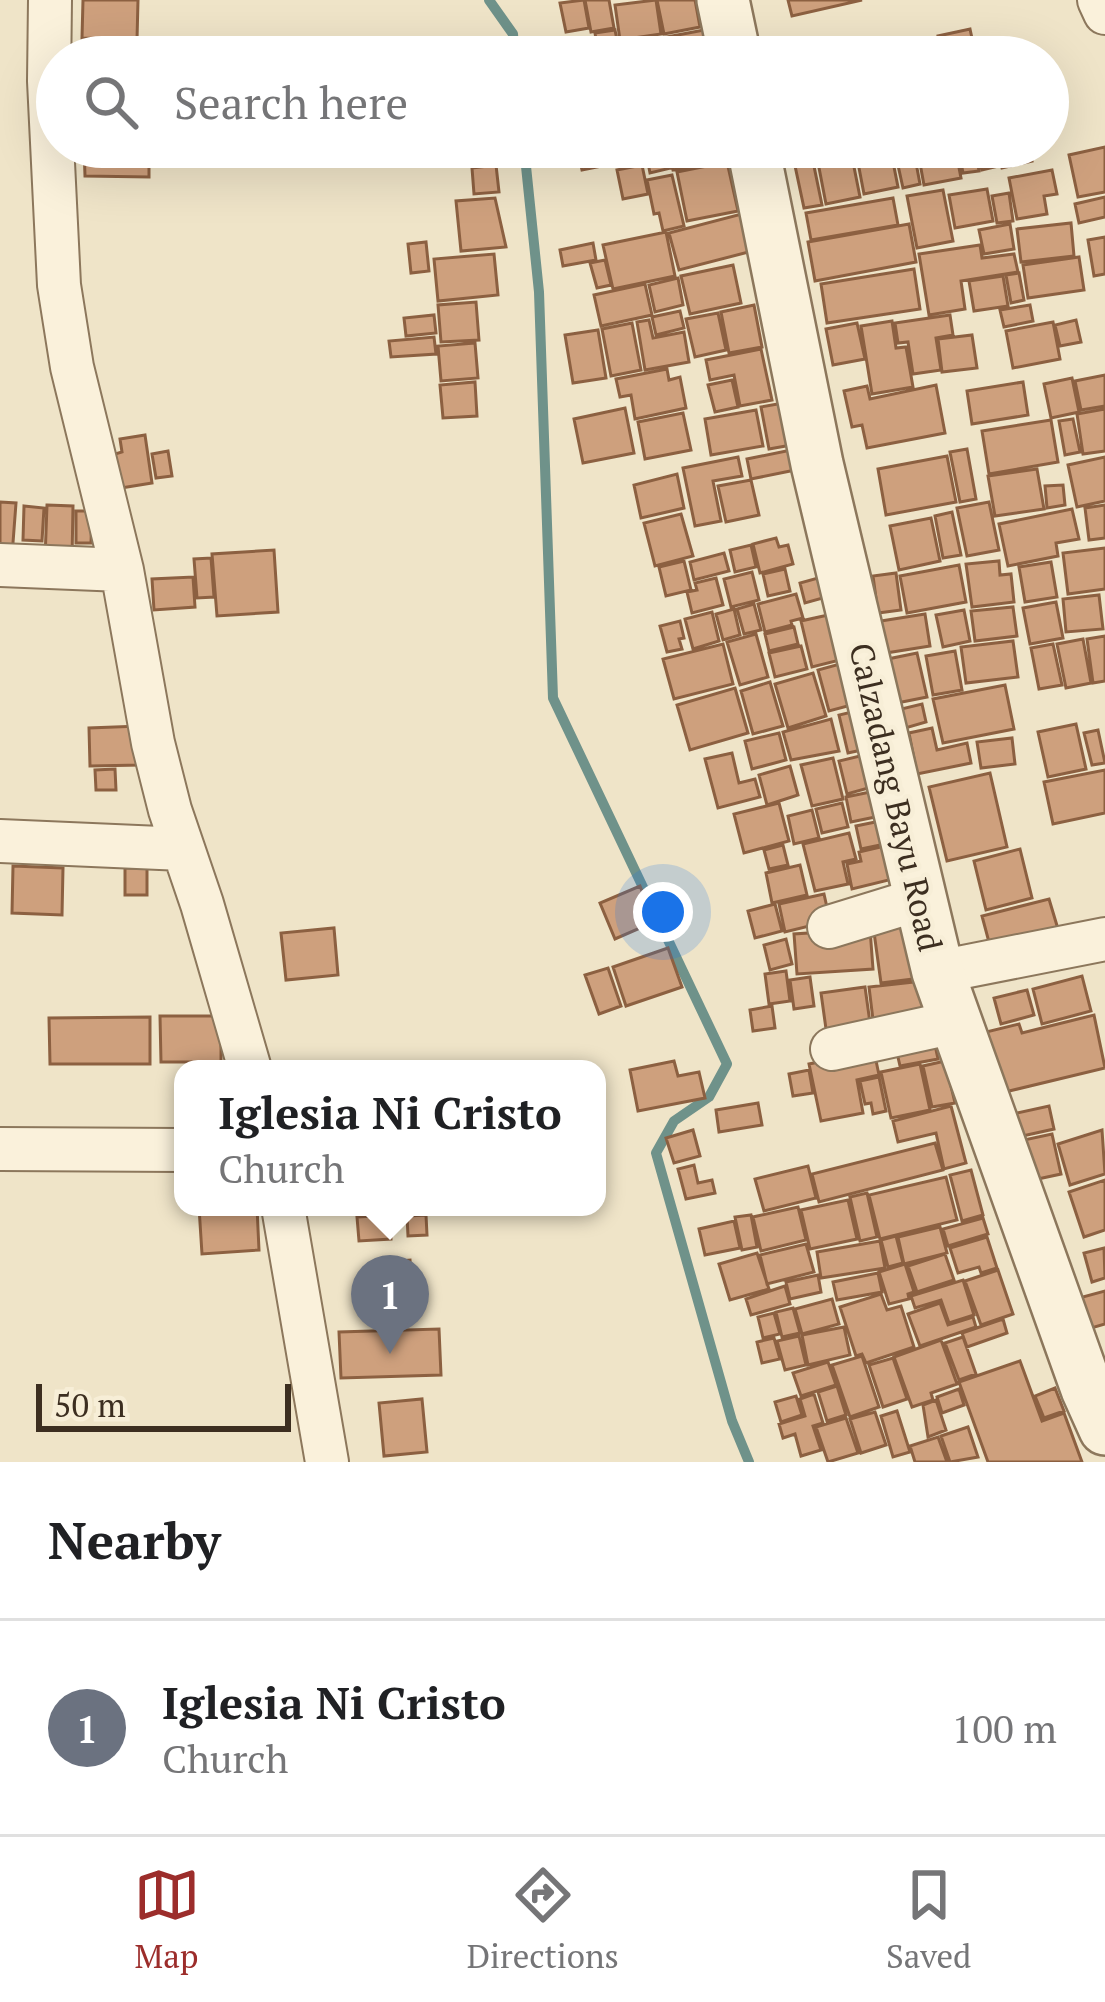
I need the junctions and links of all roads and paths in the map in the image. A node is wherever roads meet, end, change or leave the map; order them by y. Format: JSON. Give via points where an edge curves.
{"nodes":[{"id":1,"x":50,"y":0,"type":"edge"},
{"id":2,"x":723,"y":0,"type":"edge"},
{"id":3,"x":1099,"y":0,"type":"edge"},
{"id":4,"x":1105,"y":13,"type":"edge"},
{"id":5,"x":50,"y":36,"type":"edge"},
{"id":6,"x":731,"y":36,"type":"edge"},
{"id":7,"x":53,"y":168,"type":"edge"},
{"id":8,"x":757,"y":168,"type":"edge"},
{"id":9,"x":0,"y":565,"type":"edge"},
{"id":10,"x":122,"y":570,"type":"junction"},
{"id":11,"x":0,"y":841,"type":"edge"},
{"id":12,"x":183,"y":849,"type":"junction"},
{"id":13,"x":920,"y":899,"type":"junction"},
{"id":14,"x":829,"y":927,"type":"dead end"},
{"id":15,"x":1105,"y":939,"type":"edge"},
{"id":16,"x":938,"y":973,"type":"junction"},
{"id":17,"x":955,"y":1022,"type":"junction"},
{"id":18,"x":832,"y":1049,"type":"dead end"},
{"id":19,"x":247,"y":1060,"type":"edge"},
{"id":20,"x":0,"y":1149,"type":"edge"},
{"id":21,"x":174,"y":1150,"type":"edge"},
{"id":22,"x":285,"y":1216,"type":"edge"},
{"id":23,"x":1105,"y":1429,"type":"edge"},
{"id":24,"x":327,"y":1462,"type":"edge"}],
"edges":[{"from":1,"to":5,"type":"street"},
{"from":2,"to":6,"type":"street"},
{"from":3,"to":4,"type":"street"},
{"from":7,"to":10,"type":"street","via":[[72,367]]},
{"from":8,"to":13,"type":"street","name":"Calzadang Bayu Road"},
{"from":9,"to":10,"type":"street"},
{"from":10,"to":12,"type":"street","via":[[153,742]]},
{"from":11,"to":12,"type":"street"},
{"from":12,"to":19,"type":"street"},
{"from":13,"to":14,"type":"street"},
{"from":13,"to":16,"type":"street","name":"Calzadang Bayu Road"},
{"from":15,"to":16,"type":"street"},
{"from":16,"to":17,"type":"street","name":"Calzadang Bayu Road"},
{"from":17,"to":18,"type":"street"},
{"from":17,"to":23,"type":"street","name":"Calzadang Bayu Road"},
{"from":20,"to":21,"type":"street"},
{"from":22,"to":24,"type":"street"}]}
